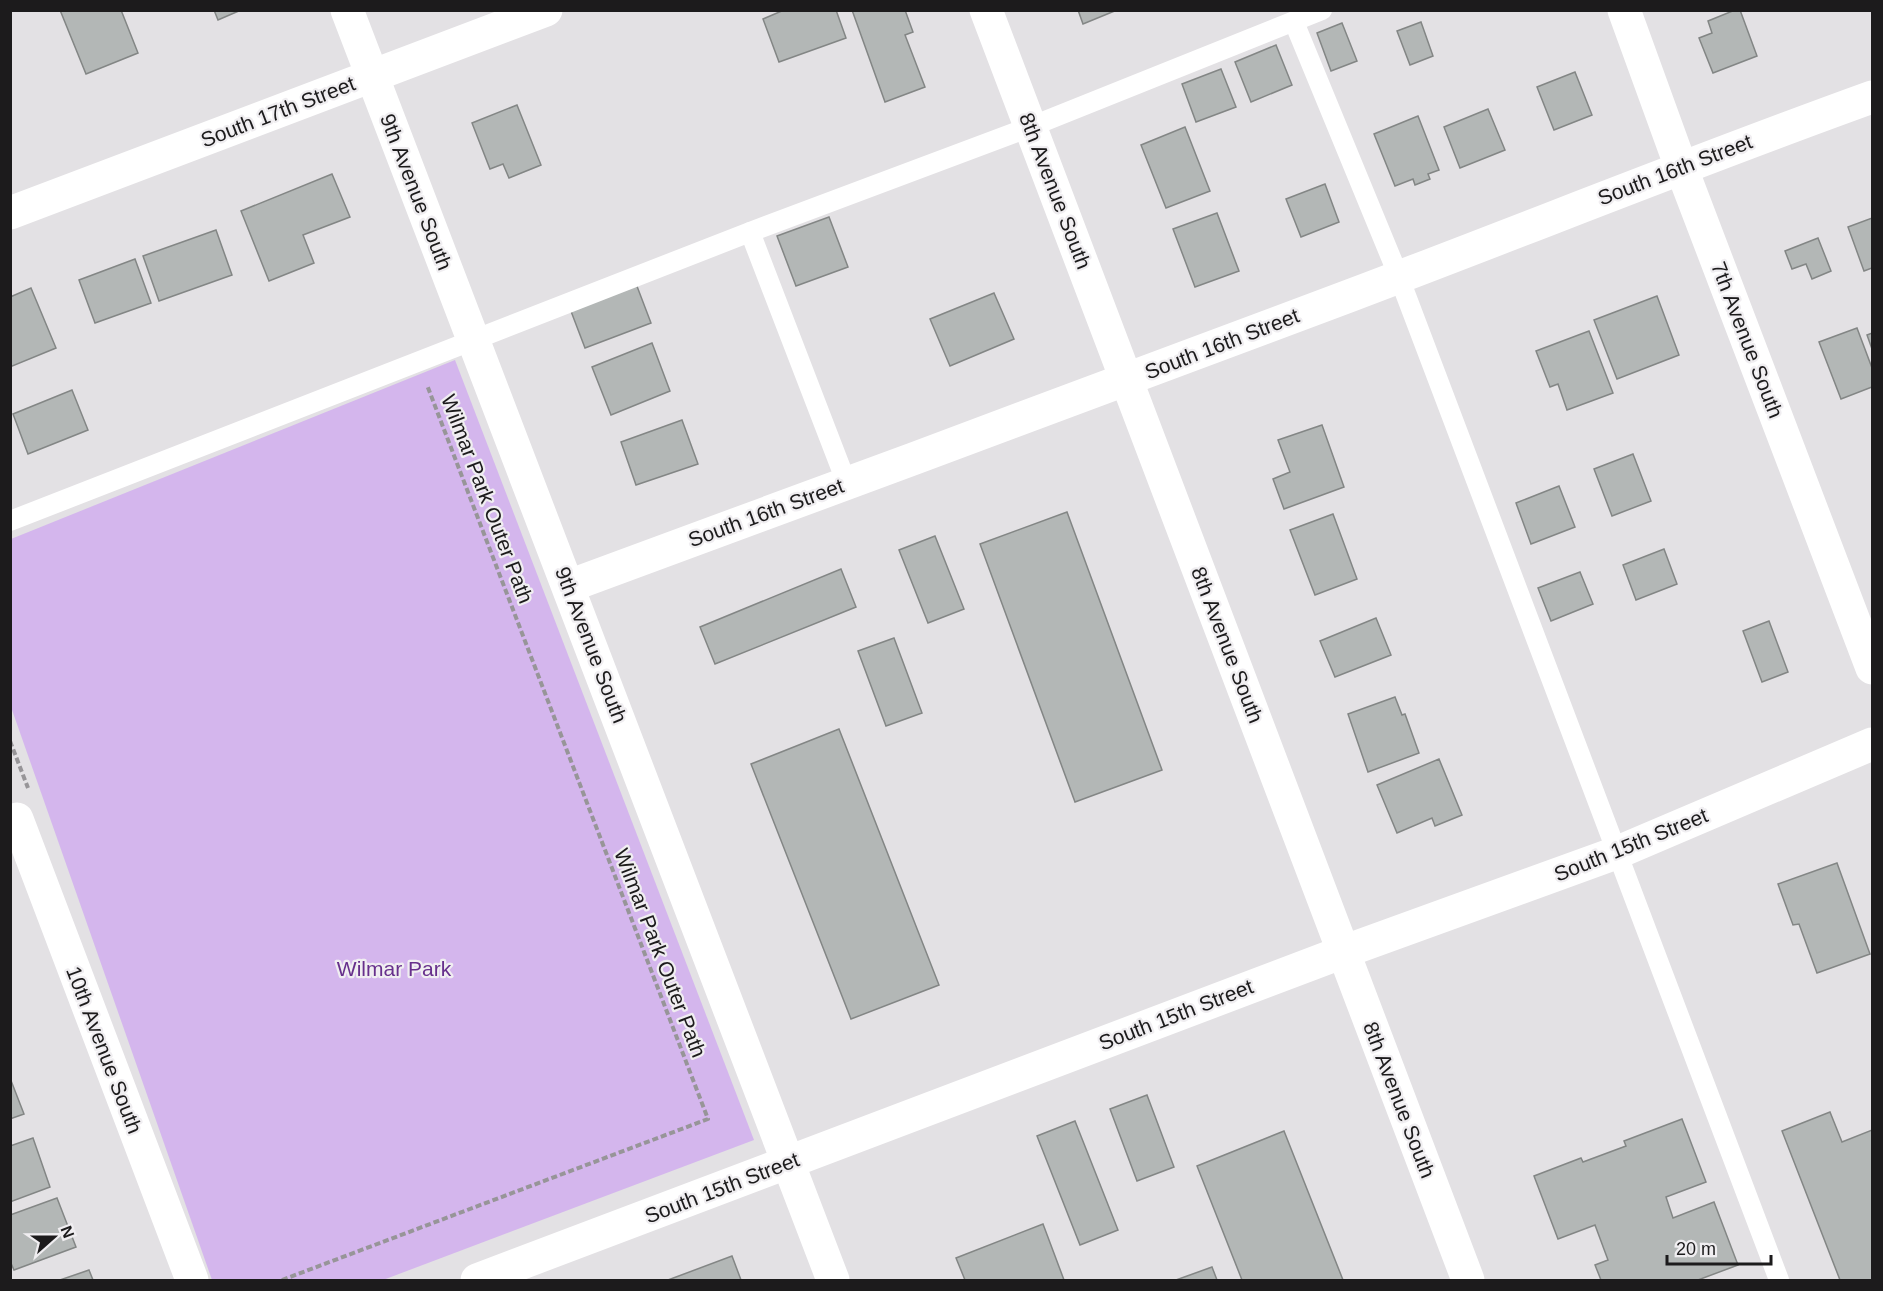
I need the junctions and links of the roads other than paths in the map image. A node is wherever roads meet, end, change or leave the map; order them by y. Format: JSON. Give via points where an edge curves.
{"nodes":[{"id":1,"x":347,"y":10,"type":"edge"},
{"id":2,"x":546,"y":10,"type":"edge"},
{"id":3,"x":986,"y":10,"type":"edge"},
{"id":4,"x":1322,"y":10,"type":"edge"},
{"id":5,"x":1624,"y":10,"type":"edge"},
{"id":6,"x":1294,"y":22,"type":"junction"},
{"id":7,"x":372,"y":76,"type":"junction"},
{"id":8,"x":1872,"y":97,"type":"edge"},
{"id":9,"x":1030,"y":126,"type":"junction"},
{"id":10,"x":1681,"y":167,"type":"junction"},
{"id":11,"x":10,"y":213,"type":"edge"},
{"id":12,"x":750,"y":232,"type":"junction"},
{"id":13,"x":1399,"y":277,"type":"junction"},
{"id":14,"x":473,"y":340,"type":"junction"},
{"id":15,"x":1128,"y":380,"type":"junction"},
{"id":16,"x":847,"y":483,"type":"junction"},
{"id":17,"x":10,"y":521,"type":"edge"},
{"id":18,"x":569,"y":586,"type":"junction"},
{"id":19,"x":1872,"y":668,"type":"edge"},
{"id":20,"x":1872,"y":744,"type":"edge"},
{"id":21,"x":13,"y":813,"type":"edge"},
{"id":22,"x":1616,"y":853,"type":"junction"},
{"id":23,"x":1343,"y":952,"type":"junction"},
{"id":24,"x":788,"y":1163,"type":"junction"},
{"id":25,"x":192,"y":1281,"type":"edge"},
{"id":26,"x":477,"y":1281,"type":"edge"},
{"id":27,"x":833,"y":1281,"type":"edge"},
{"id":28,"x":1468,"y":1281,"type":"edge"},
{"id":29,"x":1779,"y":1281,"type":"edge"}],
"edges":[{"from":1,"to":7,"type":"street","name":"9th Avenue South"},
{"from":2,"to":7,"type":"street","name":"South 17th Street"},
{"from":3,"to":9,"type":"street","name":"8th Avenue South"},
{"from":4,"to":6,"type":"lane"},
{"from":5,"to":10,"type":"street","name":"7th Avenue South"},
{"from":6,"to":9,"type":"lane"},
{"from":6,"to":13,"type":"lane"},
{"from":7,"to":11,"type":"street","name":"South 17th Street"},
{"from":7,"to":14,"type":"street","name":"9th Avenue South"},
{"from":8,"to":10,"type":"street","name":"South 16th Street"},
{"from":9,"to":12,"type":"lane"},
{"from":9,"to":15,"type":"street","name":"8th Avenue South"},
{"from":10,"to":13,"type":"street","name":"South 16th Street"},
{"from":10,"to":19,"type":"street","name":"7th Avenue South"},
{"from":12,"to":14,"type":"lane"},
{"from":12,"to":16,"type":"lane"},
{"from":13,"to":15,"type":"street","name":"South 16th Street"},
{"from":13,"to":22,"type":"lane"},
{"from":14,"to":17,"type":"lane"},
{"from":14,"to":18,"type":"street","name":"9th Avenue South"},
{"from":15,"to":16,"type":"street","name":"South 16th Street"},
{"from":15,"to":23,"type":"street","name":"8th Avenue South"},
{"from":16,"to":18,"type":"street","name":"South 16th Street"},
{"from":18,"to":24,"type":"street","name":"9th Avenue South"},
{"from":20,"to":22,"type":"street","name":"South 15th Street"},
{"from":21,"to":25,"type":"street","name":"10th Avenue South"},
{"from":22,"to":23,"type":"street","name":"South 15th Street"},
{"from":22,"to":29,"type":"lane"},
{"from":23,"to":24,"type":"street","name":"South 15th Street"},
{"from":23,"to":28,"type":"street","name":"8th Avenue South"},
{"from":24,"to":26,"type":"street","name":"South 15th Street"},
{"from":24,"to":27,"type":"street","name":"9th Avenue South"}]}
